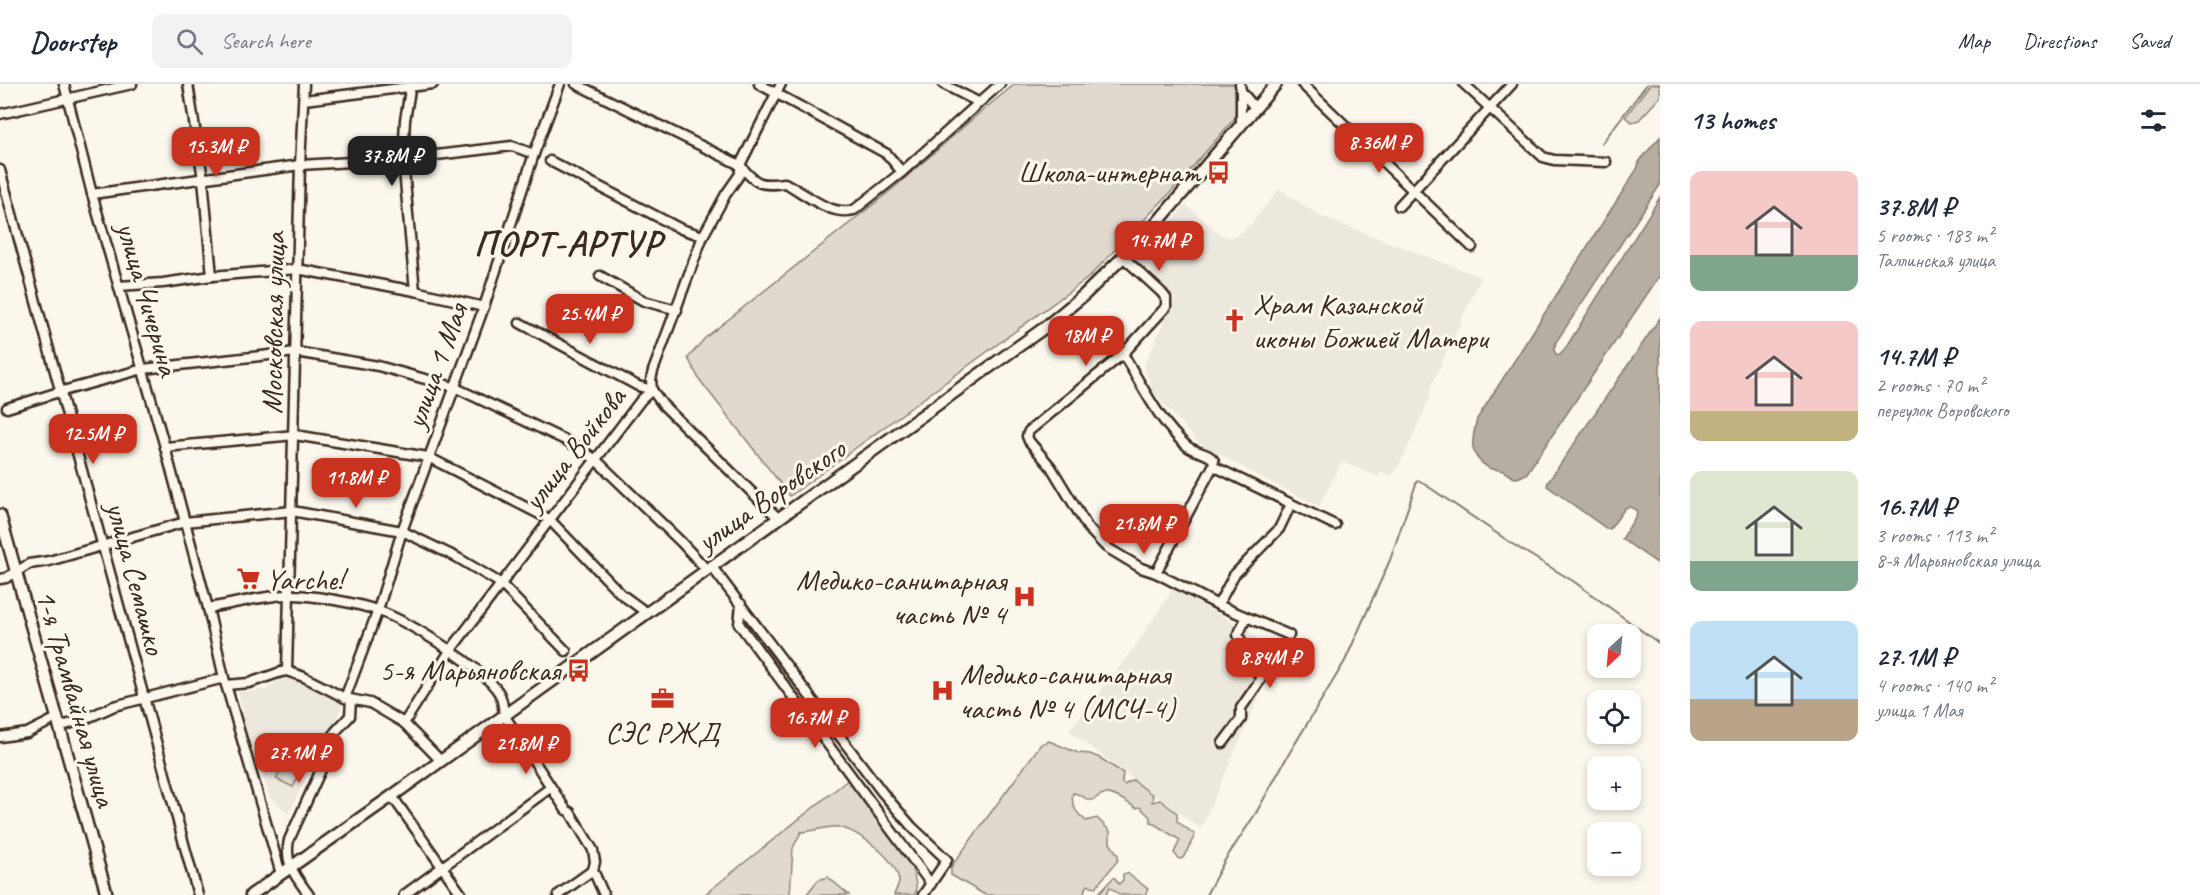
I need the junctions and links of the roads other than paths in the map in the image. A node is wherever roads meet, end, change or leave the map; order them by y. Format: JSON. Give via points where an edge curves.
{"nodes":[{"id":1,"x":64,"y":84,"type":"edge"},
{"id":2,"x":132,"y":84,"type":"edge"},
{"id":3,"x":188,"y":84,"type":"edge"},
{"id":4,"x":304,"y":84,"type":"edge"},
{"id":5,"x":434,"y":84,"type":"edge"},
{"id":6,"x":560,"y":84,"type":"edge"},
{"id":7,"x":576,"y":84,"type":"edge"},
{"id":8,"x":759,"y":84,"type":"edge"},
{"id":9,"x":943,"y":84,"type":"edge"},
{"id":10,"x":1000,"y":84,"type":"edge"},
{"id":11,"x":1276,"y":84,"type":"edge"},
{"id":12,"x":1302,"y":84,"type":"edge"},
{"id":13,"x":1464,"y":84,"type":"edge"},
{"id":14,"x":1512,"y":84,"type":"edge"},
{"id":15,"x":411,"y":86,"type":"edge"},
{"id":16,"x":778,"y":88,"type":"edge"},
{"id":17,"x":1241,"y":88,"type":"edge"},
{"id":18,"x":68,"y":99,"type":"junction"},
{"id":19,"x":304,"y":100,"type":"junction"},
{"id":20,"x":978,"y":102,"type":"junction"},
{"id":21,"x":1255,"y":108,"type":"junction"},
{"id":22,"x":1490,"y":109,"type":"junction"},
{"id":23,"x":0,"y":114,"type":"edge"},
{"id":24,"x":1241,"y":125,"type":"junction"},
{"id":25,"x":534,"y":154,"type":"junction"},
{"id":26,"x":403,"y":159,"type":"junction"},
{"id":27,"x":550,"y":161,"type":"dead end"},
{"id":28,"x":1606,"y":162,"type":"dead end"},
{"id":29,"x":300,"y":165,"type":"junction"},
{"id":30,"x":741,"y":165,"type":"junction"},
{"id":31,"x":0,"y":170,"type":"edge"},
{"id":32,"x":902,"y":172,"type":"junction"},
{"id":33,"x":750,"y":178,"type":"junction"},
{"id":34,"x":203,"y":179,"type":"junction"},
{"id":35,"x":737,"y":179,"type":"junction"},
{"id":36,"x":1413,"y":192,"type":"junction"},
{"id":37,"x":92,"y":194,"type":"junction"},
{"id":38,"x":1399,"y":206,"type":"dead end"},
{"id":39,"x":703,"y":236,"type":"junction"},
{"id":40,"x":1472,"y":247,"type":"dead end"},
{"id":41,"x":1124,"y":258,"type":"junction"},
{"id":42,"x":297,"y":269,"type":"junction"},
{"id":43,"x":212,"y":276,"type":"junction"},
{"id":44,"x":600,"y":276,"type":"dead end"},
{"id":45,"x":119,"y":286,"type":"junction"},
{"id":46,"x":416,"y":291,"type":"junction"},
{"id":47,"x":484,"y":307,"type":"junction"},
{"id":48,"x":677,"y":310,"type":"junction"},
{"id":49,"x":520,"y":323,"type":"dead end"},
{"id":50,"x":296,"y":352,"type":"junction"},
{"id":51,"x":1123,"y":354,"type":"junction"},
{"id":52,"x":143,"y":369,"type":"junction"},
{"id":53,"x":454,"y":387,"type":"junction"},
{"id":54,"x":652,"y":390,"type":"junction"},
{"id":55,"x":59,"y":392,"type":"junction"},
{"id":56,"x":7,"y":408,"type":"dead end"},
{"id":57,"x":295,"y":435,"type":"junction"},
{"id":58,"x":165,"y":447,"type":"junction"},
{"id":59,"x":428,"y":457,"type":"junction"},
{"id":60,"x":595,"y":459,"type":"junction"},
{"id":61,"x":1213,"y":466,"type":"junction"},
{"id":62,"x":1291,"y":504,"type":"junction"},
{"id":63,"x":292,"y":511,"type":"junction"},
{"id":64,"x":0,"y":514,"type":"edge"},
{"id":65,"x":549,"y":519,"type":"junction"},
{"id":66,"x":779,"y":519,"type":"junction"},
{"id":67,"x":185,"y":522,"type":"junction"},
{"id":68,"x":1335,"y":525,"type":"dead end"},
{"id":69,"x":402,"y":531,"type":"junction"},
{"id":70,"x":102,"y":546,"type":"junction"},
{"id":71,"x":710,"y":568,"type":"junction"},
{"id":72,"x":16,"y":572,"type":"junction"},
{"id":73,"x":1156,"y":573,"type":"junction"},
{"id":74,"x":0,"y":579,"type":"edge"},
{"id":75,"x":500,"y":583,"type":"junction"},
{"id":76,"x":290,"y":595,"type":"junction"},
{"id":77,"x":741,"y":604,"type":"junction"},
{"id":78,"x":1218,"y":606,"type":"junction"},
{"id":79,"x":208,"y":608,"type":"junction"},
{"id":80,"x":378,"y":610,"type":"junction"},
{"id":81,"x":647,"y":613,"type":"junction"},
{"id":82,"x":1246,"y":618,"type":"junction"},
{"id":83,"x":1288,"y":635,"type":"dead end"},
{"id":84,"x":450,"y":651,"type":"junction"},
{"id":85,"x":566,"y":651,"type":"dead end"},
{"id":86,"x":287,"y":671,"type":"junction"},
{"id":87,"x":225,"y":682,"type":"junction"},
{"id":88,"x":144,"y":697,"type":"junction"},
{"id":89,"x":348,"y":699,"type":"junction"},
{"id":90,"x":504,"y":715,"type":"junction"},
{"id":91,"x":58,"y":723,"type":"junction"},
{"id":92,"x":404,"y":723,"type":"junction"},
{"id":93,"x":0,"y":737,"type":"edge"},
{"id":94,"x":1223,"y":744,"type":"dead end"},
{"id":95,"x":441,"y":761,"type":"junction"},
{"id":96,"x":550,"y":788,"type":"junction"},
{"id":97,"x":392,"y":796,"type":"junction"},
{"id":98,"x":442,"y":868,"type":"junction"},
{"id":99,"x":593,"y":870,"type":"junction"},
{"id":100,"x":285,"y":871,"type":"junction"},
{"id":101,"x":931,"y":884,"type":"junction"},
{"id":102,"x":107,"y":895,"type":"edge"},
{"id":103,"x":198,"y":895,"type":"edge"},
{"id":104,"x":251,"y":895,"type":"edge"},
{"id":105,"x":309,"y":895,"type":"edge"},
{"id":106,"x":404,"y":895,"type":"edge"},
{"id":107,"x":462,"y":895,"type":"edge"},
{"id":108,"x":558,"y":895,"type":"edge"},
{"id":109,"x":604,"y":895,"type":"edge"},
{"id":110,"x":923,"y":895,"type":"edge"}],
"edges":[{"from":1,"to":18,"type":"street","name":"улица Чичерина"},
{"from":2,"to":18,"type":"street"},
{"from":3,"to":34,"type":"street"},
{"from":4,"to":19,"type":"street","name":"Московская улица"},
{"from":5,"to":15,"type":"street"},
{"from":6,"to":25,"type":"street","name":"улица 1 Мая"},
{"from":7,"to":30,"type":"street"},
{"from":8,"to":16,"type":"street"},
{"from":9,"to":20,"type":"street"},
{"from":10,"to":20,"type":"street"},
{"from":11,"to":21,"type":"main road","name":"улица Воровского"},
{"from":12,"to":36,"type":"street"},
{"from":13,"to":22,"type":"street"},
{"from":14,"to":22,"type":"street"},
{"from":15,"to":19,"type":"street"},
{"from":15,"to":26,"type":"street"},
{"from":16,"to":30,"type":"street","name":"улица Войкова"},
{"from":16,"to":32,"type":"street","via":[[887,154]]},
{"from":17,"to":21,"type":"street"},
{"from":17,"to":24,"type":"street"},
{"from":18,"to":23,"type":"street"},
{"from":18,"to":37,"type":"street","name":"улица Чичерина"},
{"from":19,"to":29,"type":"street","name":"Московская улица"},
{"from":20,"to":32,"type":"street"},
{"from":21,"to":24,"type":"main road","name":"улица Воровского"},
{"from":22,"to":28,"type":"street","via":[[1548,159]]},
{"from":22,"to":36,"type":"street"},
{"from":24,"to":41,"type":"main road","name":"улица Воровского"},
{"from":25,"to":26,"type":"street","via":[[512,146]]},
{"from":25,"to":47,"type":"street","name":"улица 1 Мая"},
{"from":26,"to":29,"type":"street"},
{"from":26,"to":46,"type":"street"},
{"from":27,"to":39,"type":"street","via":[[681,229]]},
{"from":29,"to":34,"type":"street"},
{"from":29,"to":42,"type":"street","name":"Московская улица"},
{"from":30,"to":33,"type":"street"},
{"from":30,"to":35,"type":"street","name":"улица Войкова"},
{"from":31,"to":55,"type":"street","name":"улица Семашко"},
{"from":32,"to":33,"type":"street","via":[[854,210],[845,212],[833,210],[785,183],[764,185]]},
{"from":33,"to":35,"type":"street"},
{"from":34,"to":37,"type":"street"},
{"from":34,"to":43,"type":"street"},
{"from":35,"to":39,"type":"street","name":"улица Войкова"},
{"from":36,"to":38,"type":"street"},
{"from":36,"to":40,"type":"street"},
{"from":37,"to":45,"type":"street","name":"улица Чичерина"},
{"from":39,"to":48,"type":"street","name":"улица Войкова"},
{"from":41,"to":51,"type":"street","via":[[1161,292],[1167,303]]},
{"from":41,"to":66,"type":"main road","name":"улица Воровского","via":[[1044,328]]},
{"from":42,"to":43,"type":"street"},
{"from":42,"to":46,"type":"street"},
{"from":42,"to":50,"type":"street","name":"Московская улица"},
{"from":43,"to":45,"type":"street"},
{"from":44,"to":48,"type":"street","via":[[644,301]]},
{"from":45,"to":52,"type":"street","name":"улица Чичерина"},
{"from":46,"to":47,"type":"street"},
{"from":47,"to":53,"type":"street","name":"улица 1 Мая"},
{"from":48,"to":54,"type":"street","name":"улица Войкова","via":[[653,371]]},
{"from":49,"to":54,"type":"street"},
{"from":50,"to":52,"type":"street"},
{"from":50,"to":53,"type":"street","via":[[378,366]]},
{"from":50,"to":57,"type":"street","name":"Московская улица"},
{"from":51,"to":61,"type":"street","via":[[1165,421],[1188,447],[1213,458]]},
{"from":51,"to":73,"type":"street","via":[[1027,436],[1096,538],[1125,559]]},
{"from":52,"to":55,"type":"street"},
{"from":52,"to":58,"type":"street","name":"улица Чичерина"},
{"from":53,"to":59,"type":"street","name":"улица 1 Мая"},
{"from":53,"to":60,"type":"street","via":[[549,432]]},
{"from":54,"to":60,"type":"street","name":"улица Войкова"},
{"from":54,"to":66,"type":"street"},
{"from":55,"to":56,"type":"street"},
{"from":55,"to":70,"type":"street","name":"улица Семашко"},
{"from":57,"to":58,"type":"street"},
{"from":57,"to":59,"type":"street"},
{"from":57,"to":63,"type":"street","name":"Московская улица"},
{"from":58,"to":67,"type":"street","name":"улица Чичерина"},
{"from":59,"to":65,"type":"street"},
{"from":59,"to":69,"type":"street","name":"улица 1 Мая"},
{"from":60,"to":65,"type":"street","name":"улица Войкова"},
{"from":60,"to":71,"type":"street"},
{"from":61,"to":62,"type":"street"},
{"from":61,"to":73,"type":"street"},
{"from":62,"to":68,"type":"street"},
{"from":62,"to":78,"type":"street","via":[[1279,529],[1234,575]]},
{"from":63,"to":67,"type":"street"},
{"from":63,"to":69,"type":"street"},
{"from":63,"to":76,"type":"street","name":"Московская улица"},
{"from":64,"to":72,"type":"main road","name":"1-я Трамвайная улица"},
{"from":65,"to":75,"type":"street","name":"улица Войкова"},
{"from":65,"to":81,"type":"street","via":[[621,594]]},
{"from":66,"to":71,"type":"main road","name":"улица Воровского"},
{"from":67,"to":70,"type":"street"},
{"from":67,"to":79,"type":"street","name":"улица Чичерина"},
{"from":69,"to":75,"type":"street"},
{"from":69,"to":80,"type":"street","name":"улица 1 Мая"},
{"from":70,"to":72,"type":"street","via":[[29,564]]},
{"from":70,"to":88,"type":"street","name":"улица Семашко"},
{"from":71,"to":77,"type":"street"},
{"from":71,"to":81,"type":"main road","name":"улица Воровского"},
{"from":72,"to":74,"type":"street"},
{"from":72,"to":91,"type":"main road","name":"1-я Трамвайная улица"},
{"from":73,"to":78,"type":"street"},
{"from":75,"to":84,"type":"street","name":"улица Войкова"},
{"from":75,"to":85,"type":"street"},
{"from":76,"to":79,"type":"street"},
{"from":76,"to":80,"type":"street"},
{"from":76,"to":86,"type":"street","name":"Московская улица"},
{"from":77,"to":101,"type":"street","via":[[739,624]]},
{"from":77,"to":101,"type":"street","via":[[882,792],[912,828],[947,860]]},
{"from":78,"to":82,"type":"street"},
{"from":79,"to":87,"type":"street","name":"улица Чичерина"},
{"from":80,"to":84,"type":"street"},
{"from":80,"to":89,"type":"street","name":"улица 1 Мая"},
{"from":81,"to":90,"type":"main road","name":"улица Воровского"},
{"from":82,"to":83,"type":"street"},
{"from":82,"to":94,"type":"street","via":[[1238,635],[1261,680]]},
{"from":84,"to":90,"type":"street","via":[[480,671],[499,692]]},
{"from":84,"to":92,"type":"street","name":"улица Войкова"},
{"from":86,"to":87,"type":"street","via":[[249,683]]},
{"from":86,"to":89,"type":"street"},
{"from":87,"to":88,"type":"street"},
{"from":87,"to":100,"type":"street","name":"улица Чичерина"},
{"from":88,"to":91,"type":"street","via":[[86,719]]},
{"from":88,"to":103,"type":"street","name":"улица Семашко"},
{"from":89,"to":92,"type":"street","via":[[370,703]]},
{"from":89,"to":100,"type":"street","name":"улица 1 Мая","via":[[350,716],[335,732],[289,840]]},
{"from":90,"to":95,"type":"main road","name":"улица Воровского"},
{"from":90,"to":96,"type":"street"},
{"from":91,"to":93,"type":"street"},
{"from":91,"to":102,"type":"main road","name":"1-я Трамвайная улица"},
{"from":92,"to":95,"type":"street"},
{"from":95,"to":97,"type":"main road","name":"улица Воровского"},
{"from":96,"to":98,"type":"street"},
{"from":96,"to":99,"type":"street","via":[[593,850]]},
{"from":97,"to":98,"type":"street"},
{"from":97,"to":100,"type":"main road","name":"улица Воровского"},
{"from":98,"to":106,"type":"street"},
{"from":98,"to":107,"type":"street"},
{"from":99,"to":108,"type":"street"},
{"from":99,"to":109,"type":"street"},
{"from":100,"to":104,"type":"main road","name":"улица Воровского"},
{"from":100,"to":105,"type":"street","name":"улица Чичерина"},
{"from":101,"to":110,"type":"street"}]}
